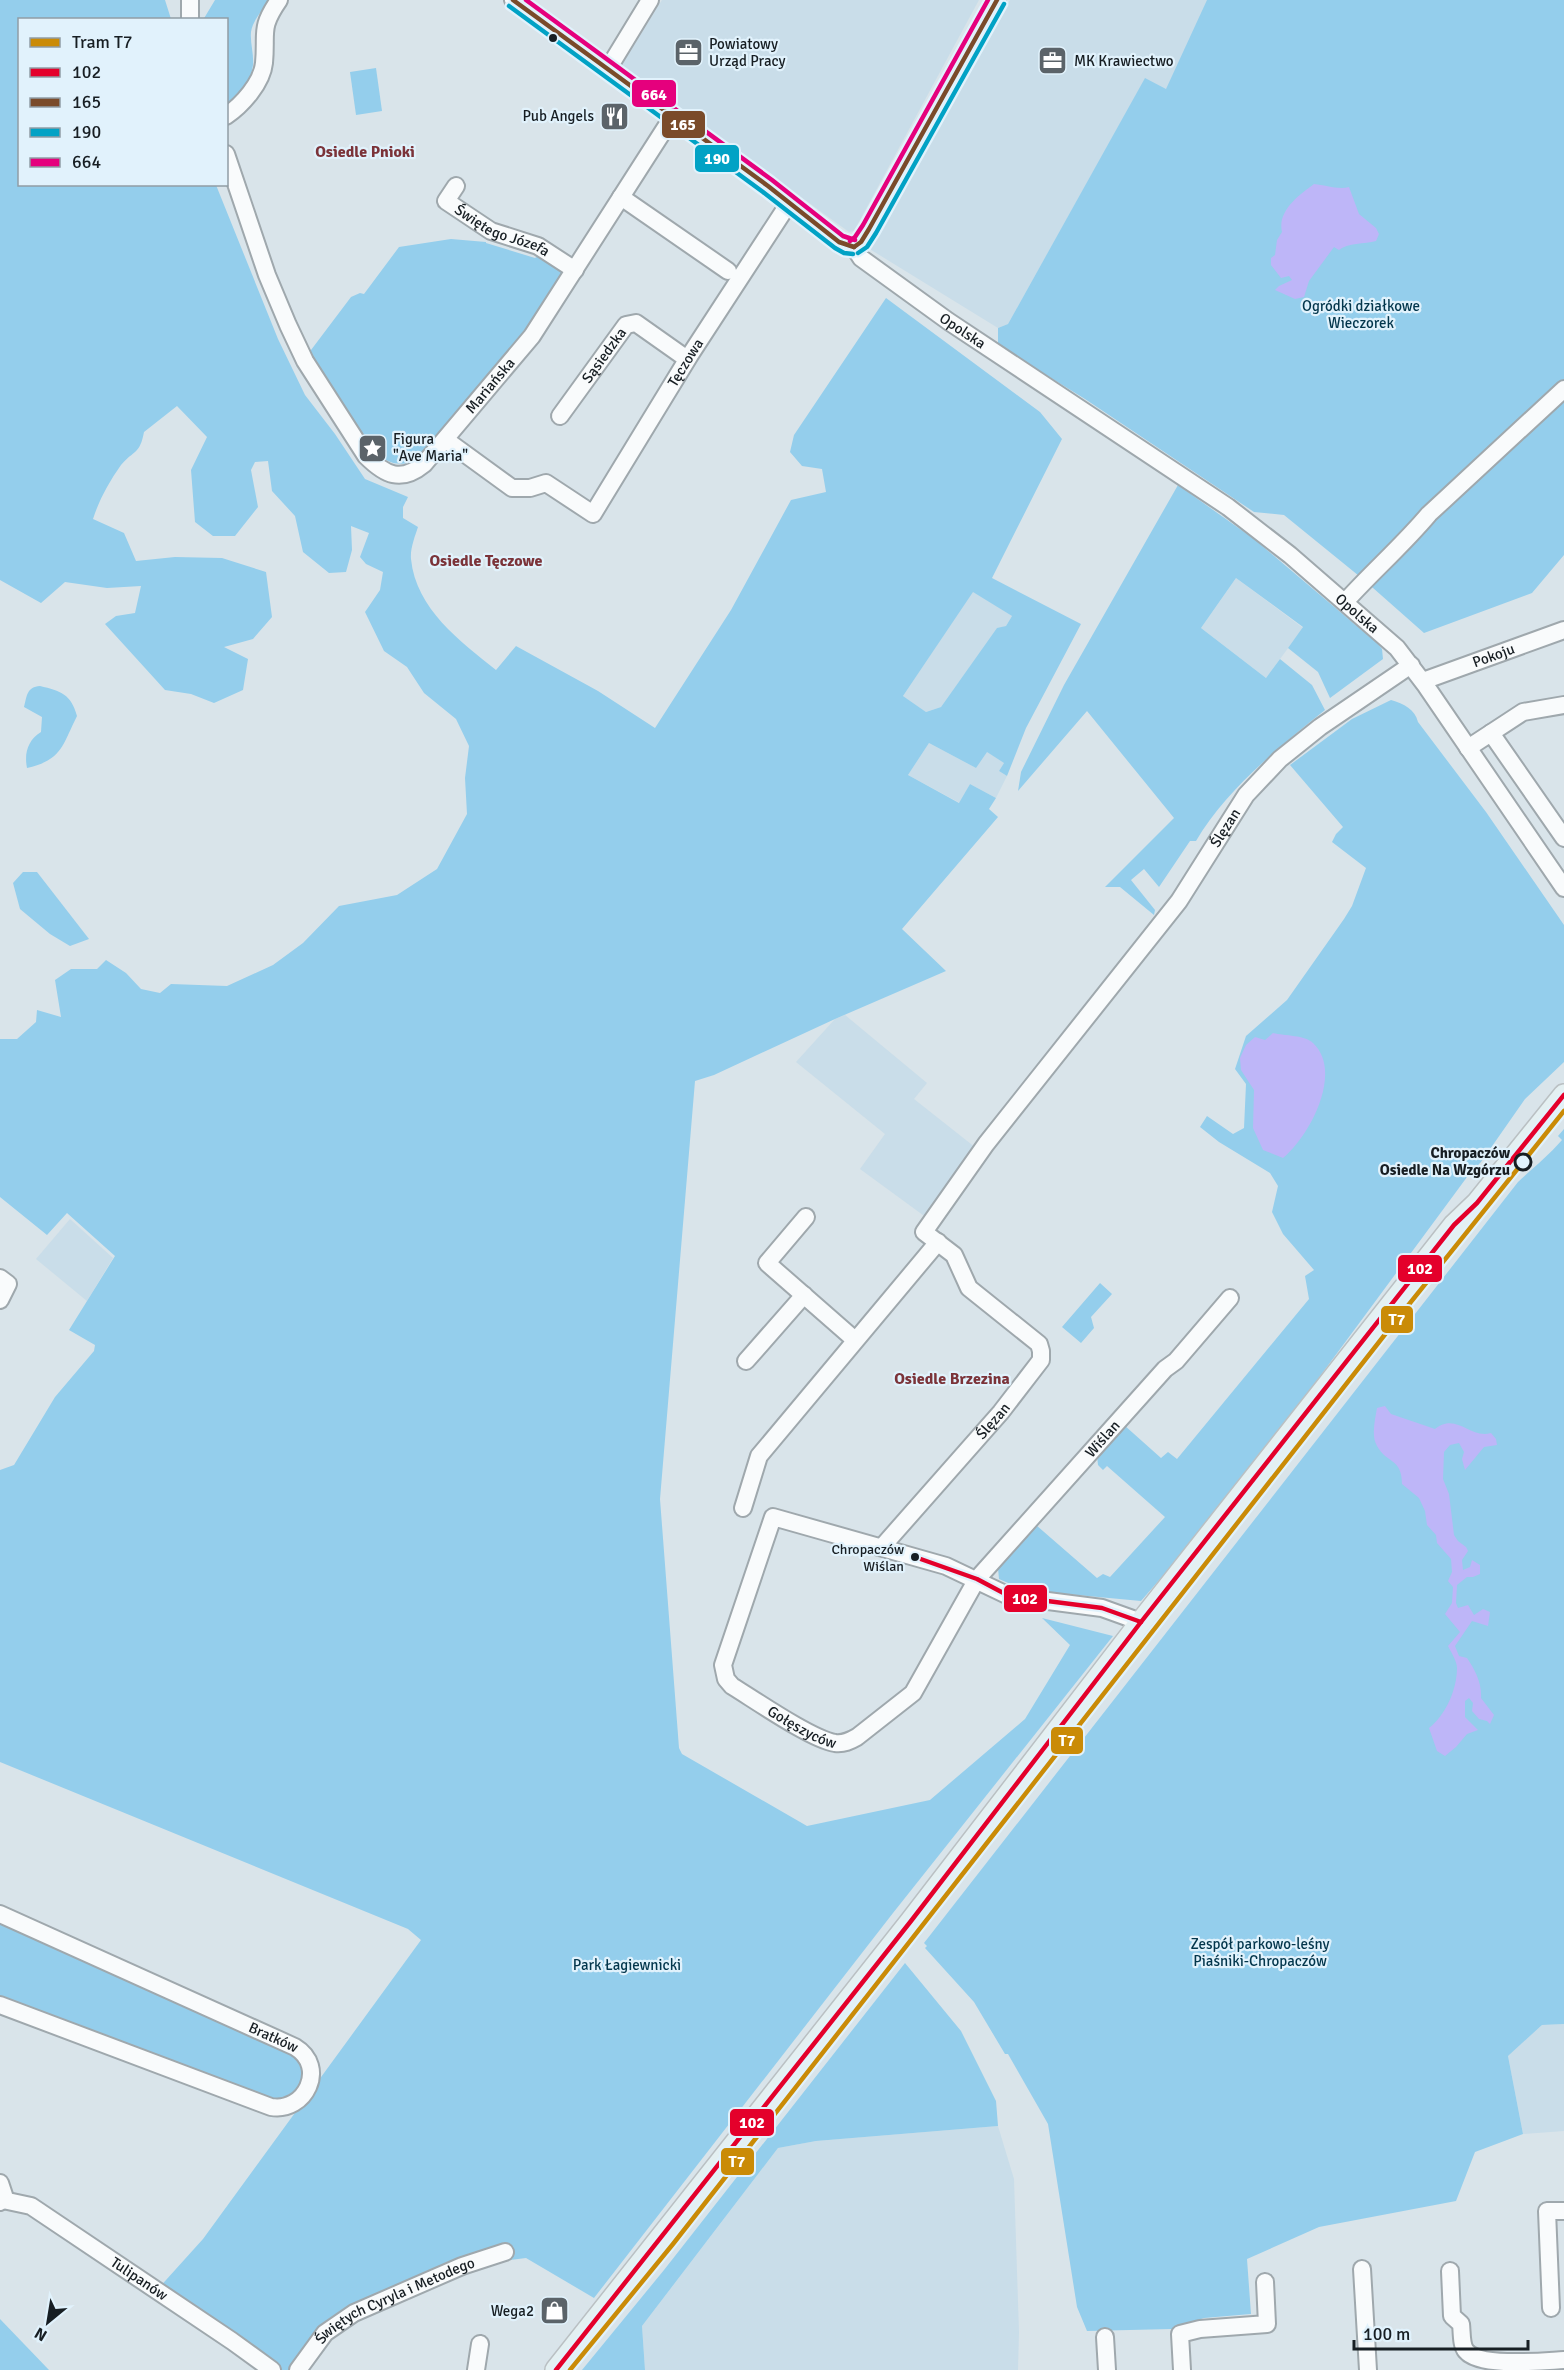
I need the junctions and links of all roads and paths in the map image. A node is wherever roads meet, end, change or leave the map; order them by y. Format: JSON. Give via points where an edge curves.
{"nodes":[{"id":1,"x":190,"y":0,"type":"edge"},
{"id":2,"x":279,"y":0,"type":"edge"},
{"id":3,"x":513,"y":0,"type":"edge"},
{"id":4,"x":650,"y":0,"type":"edge"},
{"id":5,"x":997,"y":0,"type":"edge"},
{"id":6,"x":190,"y":18,"type":"edge"},
{"id":7,"x":609,"y":69,"type":"junction"},
{"id":8,"x":228,"y":115,"type":"edge"},
{"id":9,"x":673,"y":116,"type":"junction"},
{"id":10,"x":228,"y":160,"type":"edge"},
{"id":11,"x":456,"y":186,"type":"dead end"},
{"id":12,"x":621,"y":197,"type":"junction"},
{"id":13,"x":789,"y":203,"type":"junction"},
{"id":14,"x":854,"y":247,"type":"junction"},
{"id":15,"x":575,"y":270,"type":"junction"},
{"id":16,"x":728,"y":271,"type":"dead end"},
{"id":17,"x":687,"y":359,"type":"junction"},
{"id":18,"x":1564,"y":389,"type":"edge"},
{"id":19,"x":560,"y":416,"type":"dead end"},
{"id":20,"x":446,"y":440,"type":"junction"},
{"id":21,"x":1345,"y":602,"type":"junction"},
{"id":22,"x":1564,"y":630,"type":"edge"},
{"id":23,"x":1411,"y":664,"type":"junction"},
{"id":24,"x":1423,"y":681,"type":"junction"},
{"id":25,"x":1564,"y":705,"type":"edge"},
{"id":26,"x":1491,"y":733,"type":"junction"},
{"id":27,"x":1468,"y":748,"type":"junction"},
{"id":28,"x":1564,"y":838,"type":"edge"},
{"id":29,"x":1564,"y":888,"type":"edge"},
{"id":30,"x":1564,"y":1081,"type":"edge"},
{"id":31,"x":1564,"y":1095,"type":"edge"},
{"id":32,"x":806,"y":1217,"type":"dead end"},
{"id":33,"x":1454,"y":1225,"type":"junction"},
{"id":34,"x":938,"y":1242,"type":"junction"},
{"id":35,"x":0,"y":1278,"type":"edge"},
{"id":36,"x":804,"y":1295,"type":"junction"},
{"id":37,"x":1230,"y":1298,"type":"dead end"},
{"id":38,"x":0,"y":1300,"type":"edge"},
{"id":39,"x":855,"y":1340,"type":"junction"},
{"id":40,"x":746,"y":1361,"type":"dead end"},
{"id":41,"x":743,"y":1508,"type":"dead end"},
{"id":42,"x":882,"y":1547,"type":"junction"},
{"id":43,"x":977,"y":1579,"type":"junction"},
{"id":44,"x":1141,"y":1622,"type":"junction"},
{"id":45,"x":0,"y":1914,"type":"edge"},
{"id":46,"x":0,"y":2005,"type":"edge"},
{"id":47,"x":1,"y":2195,"type":"edge"},
{"id":48,"x":1564,"y":2211,"type":"edge"},
{"id":49,"x":506,"y":2252,"type":"dead end"},
{"id":50,"x":1362,"y":2269,"type":"dead end"},
{"id":51,"x":1450,"y":2271,"type":"dead end"},
{"id":52,"x":1265,"y":2282,"type":"dead end"},
{"id":53,"x":1551,"y":2308,"type":"dead end"},
{"id":54,"x":1105,"y":2337,"type":"dead end"},
{"id":55,"x":480,"y":2344,"type":"dead end"},
{"id":56,"x":1564,"y":2360,"type":"edge"},
{"id":57,"x":1530,"y":2366,"type":"edge"},
{"id":58,"x":272,"y":2370,"type":"edge"},
{"id":59,"x":298,"y":2370,"type":"edge"},
{"id":60,"x":476,"y":2370,"type":"edge"},
{"id":61,"x":556,"y":2370,"type":"edge"},
{"id":62,"x":1107,"y":2370,"type":"edge"},
{"id":63,"x":1182,"y":2370,"type":"edge"},
{"id":64,"x":1368,"y":2370,"type":"edge"}],
"edges":[{"from":1,"to":6,"type":"street"},
{"from":2,"to":8,"type":"street","via":[[265,24],[261,74]]},
{"from":3,"to":7,"type":"street","name":"Opolska"},
{"from":4,"to":7,"type":"street"},
{"from":5,"to":14,"type":"street","via":[[869,229]]},
{"from":7,"to":9,"type":"street","name":"Opolska"},
{"from":9,"to":12,"type":"street","name":"Mariańska"},
{"from":9,"to":13,"type":"street","name":"Opolska"},
{"from":10,"to":20,"type":"street","name":"Mariańska","via":[[288,325],[305,361],[366,456],[378,467],[405,476],[424,464]]},
{"from":11,"to":15,"type":"street","name":"Świętego Józefa","via":[[446,201],[491,231],[538,246]]},
{"from":12,"to":15,"type":"street","name":"Mariańska"},
{"from":12,"to":16,"type":"street"},
{"from":13,"to":14,"type":"street","name":"Opolska","via":[[839,242]]},
{"from":13,"to":17,"type":"street","name":"Tęczowa"},
{"from":14,"to":21,"type":"street","name":"Opolska","via":[[861,258],[948,321],[1228,507]]},
{"from":15,"to":20,"type":"street","name":"Mariańska","via":[[532,336]]},
{"from":17,"to":19,"type":"street","name":"Sąsiedzka","via":[[636,323],[626,325]]},
{"from":17,"to":20,"type":"street","name":"Tęczowa","via":[[593,514],[546,483],[512,488]]},
{"from":18,"to":21,"type":"street","via":[[1430,514]]},
{"from":21,"to":23,"type":"street","name":"Opolska"},
{"from":22,"to":24,"type":"street","name":"Pokoju"},
{"from":23,"to":24,"type":"street"},
{"from":23,"to":34,"type":"street","name":"Ślęzan","via":[[1320,727],[1280,759],[1246,795],[1179,901],[986,1144],[924,1232]]},
{"from":24,"to":27,"type":"street"},
{"from":25,"to":26,"type":"street","via":[[1523,712]]},
{"from":26,"to":27,"type":"street"},
{"from":26,"to":28,"type":"street"},
{"from":27,"to":29,"type":"street"},
{"from":30,"to":33,"type":"main road","via":[[1469,1196]]},
{"from":31,"to":33,"type":"main road","via":[[1477,1203]]},
{"from":32,"to":36,"type":"street","via":[[767,1263]]},
{"from":33,"to":44,"type":"main road"},
{"from":34,"to":39,"type":"street"},
{"from":34,"to":42,"type":"street","name":"Ślęzan","via":[[954,1255],[969,1288],[1039,1344],[1041,1360],[1001,1412]]},
{"from":35,"to":38,"type":"street","via":[[8,1284]]},
{"from":36,"to":39,"type":"street"},
{"from":36,"to":40,"type":"street"},
{"from":37,"to":43,"type":"street","name":"Wiślan"},
{"from":39,"to":41,"type":"street","via":[[759,1456]]},
{"from":42,"to":43,"type":"street"},
{"from":42,"to":43,"type":"street","name":"Gołęszyców","via":[[773,1517],[724,1659],[724,1673],[732,1686],[828,1742],[848,1742],[913,1693]]},
{"from":43,"to":44,"type":"street","via":[[1009,1596],[1102,1608]]},
{"from":44,"to":61,"type":"main road","via":[[892,1946]]},
{"from":45,"to":46,"type":"street","name":"Bratków","via":[[295,2047],[308,2058],[311,2080],[297,2102],[288,2107],[271,2107]]},
{"from":47,"to":58,"type":"street","name":"Tulipanów","via":[[31,2206]]},
{"from":48,"to":53,"type":"street","via":[[1547,2211]]},
{"from":49,"to":59,"type":"street","name":"Świętych Cyryla i Metodego","via":[[462,2266],[354,2313],[325,2333]]},
{"from":50,"to":64,"type":"street"},
{"from":51,"to":57,"type":"street","via":[[1452,2316],[1461,2324],[1466,2351],[1479,2359]]},
{"from":52,"to":63,"type":"street","via":[[1267,2324],[1180,2334]]},
{"from":54,"to":62,"type":"street"},
{"from":55,"to":60,"type":"street"},
{"from":56,"to":57,"type":"street"}]}
